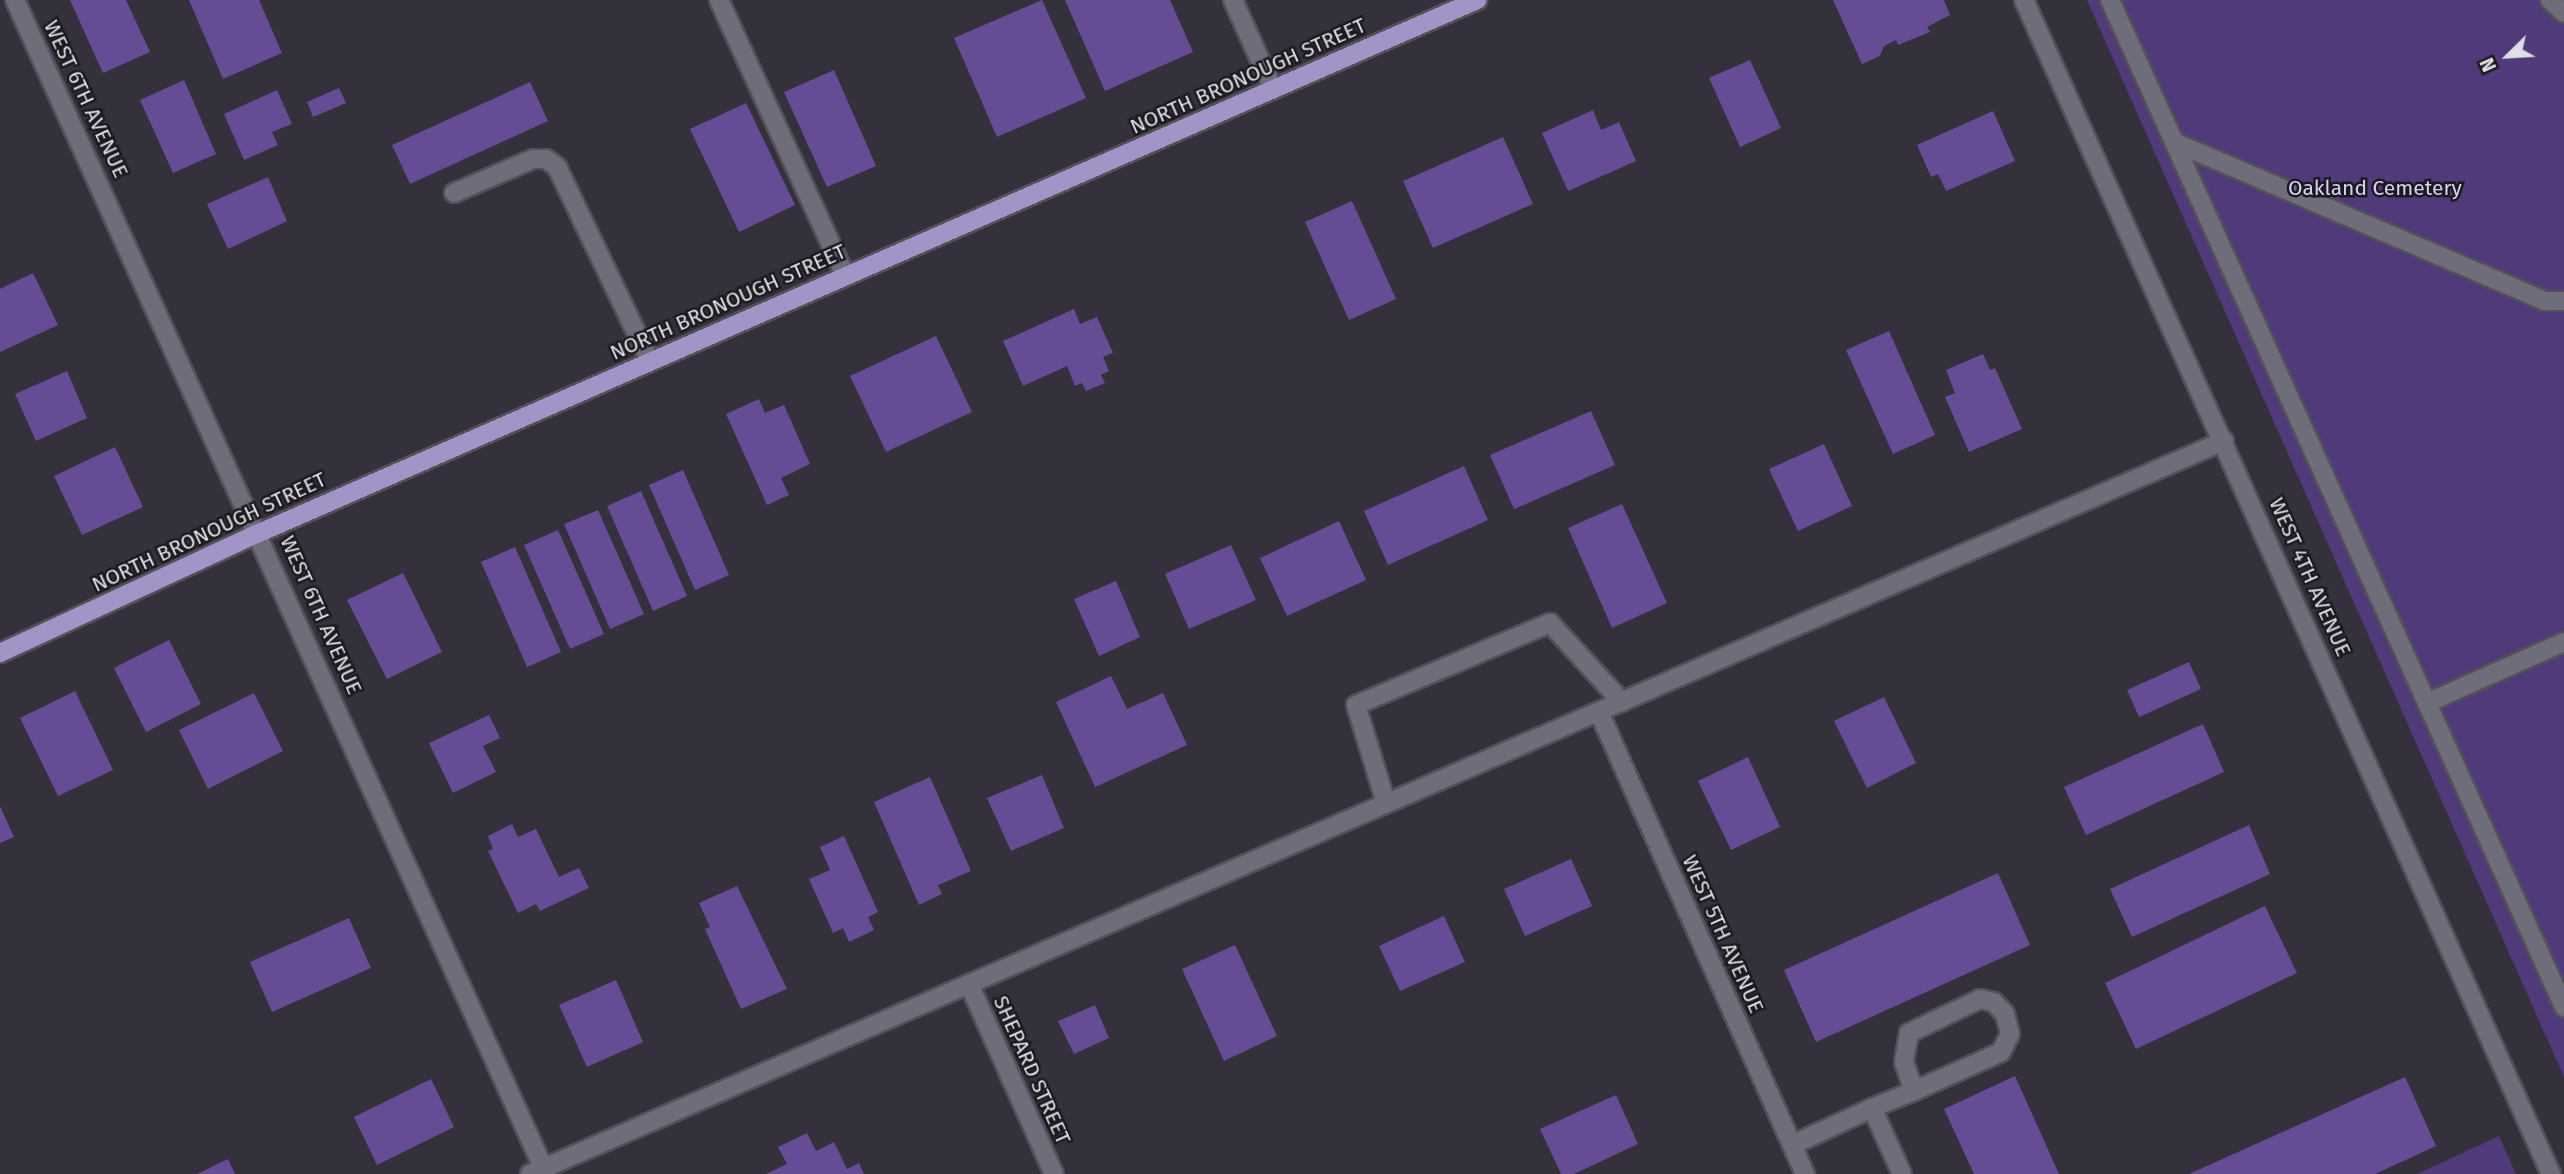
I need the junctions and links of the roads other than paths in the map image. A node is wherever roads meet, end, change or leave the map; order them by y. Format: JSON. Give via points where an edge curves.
{"nodes":[{"id":1,"x":15,"y":0,"type":"edge"},
{"id":2,"x":719,"y":0,"type":"edge"},
{"id":3,"x":1233,"y":0,"type":"edge"},
{"id":4,"x":1478,"y":0,"type":"edge"},
{"id":5,"x":2024,"y":0,"type":"edge"},
{"id":6,"x":2110,"y":0,"type":"edge"},
{"id":7,"x":2550,"y":0,"type":"edge"},
{"id":8,"x":2564,"y":13,"type":"edge"},
{"id":9,"x":1273,"y":89,"type":"junction"},
{"id":10,"x":2174,"y":142,"type":"junction"},
{"id":11,"x":454,"y":193,"type":"dead end"},
{"id":12,"x":845,"y":275,"type":"junction"},
{"id":13,"x":2564,"y":301,"type":"edge"},
{"id":14,"x":650,"y":361,"type":"junction"},
{"id":15,"x":2224,"y":441,"type":"junction"},
{"id":16,"x":259,"y":533,"type":"junction"},
{"id":17,"x":2564,"y":642,"type":"edge"},
{"id":18,"x":0,"y":653,"type":"edge"},
{"id":19,"x":1622,"y":702,"type":"junction"},
{"id":20,"x":2427,"y":703,"type":"junction"},
{"id":21,"x":1598,"y":712,"type":"junction"},
{"id":22,"x":1387,"y":803,"type":"junction"},
{"id":23,"x":969,"y":984,"type":"junction"},
{"id":24,"x":2564,"y":1007,"type":"edge"},
{"id":25,"x":1914,"y":1091,"type":"junction"},
{"id":26,"x":1872,"y":1108,"type":"junction"},
{"id":27,"x":1792,"y":1145,"type":"junction"},
{"id":28,"x":540,"y":1172,"type":"edge"},
{"id":29,"x":1054,"y":1174,"type":"edge"},
{"id":30,"x":1805,"y":1174,"type":"edge"},
{"id":31,"x":1902,"y":1174,"type":"edge"},
{"id":32,"x":2551,"y":1174,"type":"edge"}],
"edges":[{"from":1,"to":16,"type":"street","name":"WEST 6TH AVENUE"},
{"from":2,"to":12,"type":"street"},
{"from":3,"to":9,"type":"street"},
{"from":4,"to":9,"type":"main road","name":"NORTH BRONOUGH STREET"},
{"from":5,"to":15,"type":"street","name":"WEST 4TH AVENUE"},
{"from":6,"to":10,"type":"street"},
{"from":7,"to":8,"type":"street"},
{"from":9,"to":12,"type":"main road","name":"NORTH BRONOUGH STREET"},
{"from":10,"to":13,"type":"street","via":[[2545,301]]},
{"from":10,"to":20,"type":"street"},
{"from":11,"to":14,"type":"street","via":[[533,159],[546,159],[557,167]]},
{"from":12,"to":14,"type":"main road","name":"NORTH BRONOUGH STREET"},
{"from":14,"to":16,"type":"main road","name":"NORTH BRONOUGH STREET"},
{"from":15,"to":19,"type":"street"},
{"from":15,"to":32,"type":"street","name":"WEST 4TH AVENUE"},
{"from":16,"to":18,"type":"main road","name":"NORTH BRONOUGH STREET"},
{"from":16,"to":28,"type":"street","name":"WEST 6TH AVENUE"},
{"from":17,"to":20,"type":"street"},
{"from":19,"to":21,"type":"street"},
{"from":19,"to":22,"type":"street","via":[[1550,623],[1356,705]]},
{"from":20,"to":24,"type":"street"},
{"from":21,"to":22,"type":"street"},
{"from":21,"to":27,"type":"street","name":"WEST 5TH AVENUE"},
{"from":22,"to":23,"type":"street"},
{"from":23,"to":28,"type":"street"},
{"from":23,"to":29,"type":"street","name":"SHEPARD STREET"},
{"from":25,"to":25,"type":"street","via":[[2001,1052],[2010,1034],[2005,1014],[1994,1002],[1980,999],[1909,1033],[1904,1062]]},
{"from":25,"to":26,"type":"street"},
{"from":26,"to":27,"type":"street"},
{"from":26,"to":31,"type":"street"},
{"from":27,"to":30,"type":"street","name":"WEST 5TH AVENUE"}]}
